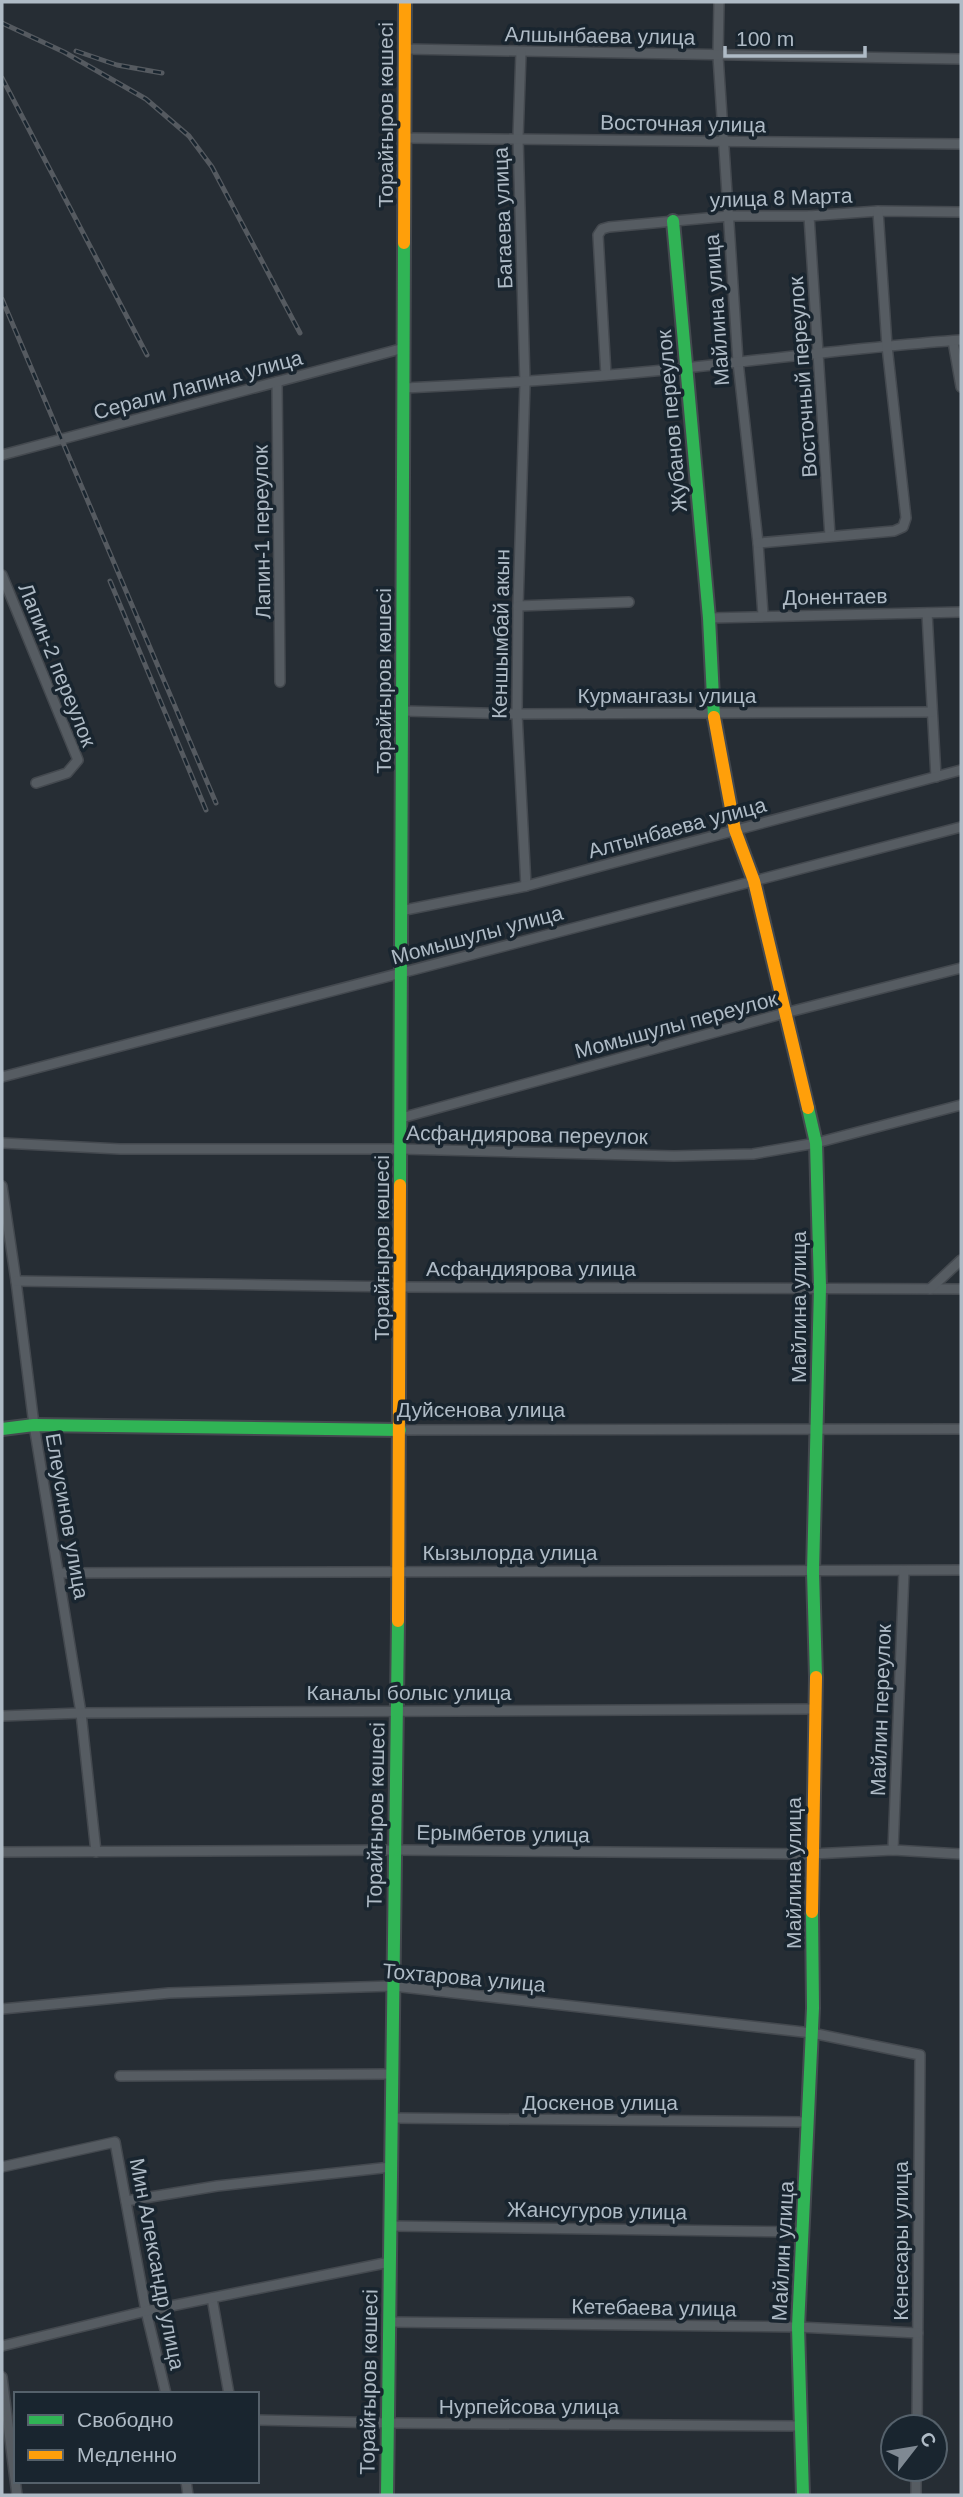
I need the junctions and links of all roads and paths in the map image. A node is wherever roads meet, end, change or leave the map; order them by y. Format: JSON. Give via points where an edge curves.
{"nodes":[{"id":1,"x":405,"y":2,"type":"edge"},
{"id":2,"x":719,"y":2,"type":"edge"},
{"id":3,"x":405,"y":48,"type":"junction"},
{"id":4,"x":521,"y":52,"type":"junction"},
{"id":5,"x":718,"y":56,"type":"junction"},
{"id":6,"x":961,"y":59,"type":"edge"},
{"id":7,"x":405,"y":138,"type":"junction"},
{"id":8,"x":518,"y":138,"type":"junction"},
{"id":9,"x":725,"y":142,"type":"junction"},
{"id":10,"x":961,"y":144,"type":"edge"},
{"id":11,"x":878,"y":211,"type":"junction"},
{"id":12,"x":961,"y":212,"type":"edge"},
{"id":13,"x":729,"y":216,"type":"junction"},
{"id":14,"x":809,"y":216,"type":"junction"},
{"id":15,"x":673,"y":221,"type":"junction"},
{"id":16,"x":957,"y":341,"type":"edge"},
{"id":17,"x":887,"y":346,"type":"junction"},
{"id":18,"x":404,"y":348,"type":"junction"},
{"id":19,"x":819,"y":352,"type":"junction"},
{"id":20,"x":738,"y":362,"type":"junction"},
{"id":21,"x":686,"y":367,"type":"junction"},
{"id":22,"x":606,"y":375,"type":"junction"},
{"id":23,"x":277,"y":382,"type":"junction"},
{"id":24,"x":525,"y":383,"type":"junction"},
{"id":25,"x":961,"y":387,"type":"edge"},
{"id":26,"x":405,"y":388,"type":"junction"},
{"id":27,"x":2,"y":455,"type":"edge"},
{"id":28,"x":830,"y":536,"type":"junction"},
{"id":29,"x":758,"y":543,"type":"junction"},
{"id":30,"x":2,"y":575,"type":"edge"},
{"id":31,"x":5,"y":595,"type":"edge"},
{"id":32,"x":629,"y":602,"type":"dead end"},
{"id":33,"x":518,"y":606,"type":"junction"},
{"id":34,"x":961,"y":612,"type":"edge"},
{"id":35,"x":927,"y":613,"type":"junction"},
{"id":36,"x":763,"y":615,"type":"junction"},
{"id":37,"x":709,"y":618,"type":"junction"},
{"id":38,"x":281,"y":682,"type":"dead end"},
{"id":39,"x":403,"y":712,"type":"junction"},
{"id":40,"x":932,"y":712,"type":"junction"},
{"id":41,"x":713,"y":713,"type":"junction"},
{"id":42,"x":517,"y":714,"type":"junction"},
{"id":43,"x":961,"y":770,"type":"edge"},
{"id":44,"x":936,"y":777,"type":"junction"},
{"id":45,"x":36,"y":783,"type":"dead end"},
{"id":46,"x":961,"y":827,"type":"edge"},
{"id":47,"x":735,"y":830,"type":"junction"},
{"id":48,"x":754,"y":881,"type":"junction"},
{"id":49,"x":526,"y":886,"type":"junction"},
{"id":50,"x":400,"y":911,"type":"junction"},
{"id":51,"x":961,"y":968,"type":"edge"},
{"id":52,"x":402,"y":972,"type":"junction"},
{"id":53,"x":785,"y":1013,"type":"junction"},
{"id":54,"x":2,"y":1077,"type":"edge"},
{"id":55,"x":961,"y":1105,"type":"edge"},
{"id":56,"x":401,"y":1118,"type":"junction"},
{"id":57,"x":2,"y":1143,"type":"edge"},
{"id":58,"x":816,"y":1143,"type":"junction"},
{"id":59,"x":401,"y":1149,"type":"junction"},
{"id":60,"x":2,"y":1186,"type":"edge"},
{"id":61,"x":961,"y":1260,"type":"edge"},
{"id":62,"x":16,"y":1281,"type":"junction"},
{"id":63,"x":401,"y":1287,"type":"junction"},
{"id":64,"x":820,"y":1287,"type":"junction"},
{"id":65,"x":930,"y":1289,"type":"junction"},
{"id":66,"x":961,"y":1290,"type":"edge"},
{"id":67,"x":34,"y":1425,"type":"junction"},
{"id":68,"x":2,"y":1429,"type":"edge"},
{"id":69,"x":818,"y":1429,"type":"junction"},
{"id":70,"x":961,"y":1429,"type":"edge"},
{"id":71,"x":400,"y":1430,"type":"junction"},
{"id":72,"x":398,"y":1570,"type":"junction"},
{"id":73,"x":961,"y":1570,"type":"edge"},
{"id":74,"x":904,"y":1571,"type":"junction"},
{"id":75,"x":813,"y":1572,"type":"junction"},
{"id":76,"x":59,"y":1573,"type":"junction"},
{"id":77,"x":817,"y":1709,"type":"junction"},
{"id":78,"x":397,"y":1711,"type":"junction"},
{"id":79,"x":81,"y":1713,"type":"junction"},
{"id":80,"x":2,"y":1716,"type":"edge"},
{"id":81,"x":395,"y":1850,"type":"junction"},
{"id":82,"x":892,"y":1850,"type":"junction"},
{"id":83,"x":2,"y":1852,"type":"edge"},
{"id":84,"x":96,"y":1852,"type":"junction"},
{"id":85,"x":812,"y":1854,"type":"junction"},
{"id":86,"x":961,"y":1854,"type":"edge"},
{"id":87,"x":393,"y":1986,"type":"junction"},
{"id":88,"x":813,"y":2008,"type":"joint"},
{"id":89,"x":2,"y":2009,"type":"edge"},
{"id":90,"x":812,"y":2034,"type":"junction"},
{"id":91,"x":920,"y":2055,"type":"joint"},
{"id":92,"x":392,"y":2074,"type":"junction"},
{"id":93,"x":120,"y":2076,"type":"dead end"},
{"id":94,"x":392,"y":2119,"type":"junction"},
{"id":95,"x":808,"y":2122,"type":"junction"},
{"id":96,"x":2,"y":2167,"type":"edge"},
{"id":97,"x":391,"y":2167,"type":"junction"},
{"id":98,"x":126,"y":2201,"type":"junction"},
{"id":99,"x":391,"y":2226,"type":"junction"},
{"id":100,"x":803,"y":2232,"type":"junction"},
{"id":101,"x":390,"y":2262,"type":"junction"},
{"id":102,"x":212,"y":2298,"type":"junction"},
{"id":103,"x":146,"y":2311,"type":"junction"},
{"id":104,"x":390,"y":2322,"type":"junction"},
{"id":105,"x":798,"y":2327,"type":"junction"},
{"id":106,"x":918,"y":2333,"type":"junction"},
{"id":107,"x":2,"y":2346,"type":"edge"},
{"id":108,"x":2,"y":2377,"type":"edge"},
{"id":109,"x":166,"y":2392,"type":"edge"},
{"id":110,"x":229,"y":2392,"type":"edge"},
{"id":111,"x":917,"y":2413,"type":"edge"},
{"id":112,"x":259,"y":2420,"type":"edge"},
{"id":113,"x":388,"y":2423,"type":"junction"},
{"id":114,"x":801,"y":2426,"type":"junction"},
{"id":115,"x":14,"y":2471,"type":"edge"},
{"id":116,"x":387,"y":2495,"type":"edge"},
{"id":117,"x":803,"y":2495,"type":"edge"}],
"edges":[{"from":1,"to":3,"type":"street","name":"Торайғыров көшесі"},
{"from":2,"to":5,"type":"street","name":"Майлина улица"},
{"from":3,"to":4,"type":"street","name":"Алшынбаева улица"},
{"from":3,"to":7,"type":"street","name":"Торайғыров көшесі"},
{"from":4,"to":5,"type":"street","name":"Алшынбаева улица"},
{"from":4,"to":8,"type":"street","name":"Багаева улица"},
{"from":5,"to":6,"type":"street","name":"Алшынбаева улица"},
{"from":5,"to":9,"type":"street","name":"Майлина улица"},
{"from":7,"to":8,"type":"street","name":"Восточная улица"},
{"from":7,"to":18,"type":"street","name":"Торайғыров көшесі"},
{"from":8,"to":9,"type":"street","name":"Восточная улица"},
{"from":8,"to":24,"type":"street","name":"Багаева улица"},
{"from":9,"to":10,"type":"street","name":"Восточная улица"},
{"from":9,"to":13,"type":"street","name":"Майлина улица"},
{"from":11,"to":12,"type":"street","name":"улица 8 Марта"},
{"from":11,"to":14,"type":"street","name":"улица 8 Марта"},
{"from":11,"to":17,"type":"street"},
{"from":13,"to":14,"type":"street","name":"улица 8 Марта"},
{"from":13,"to":15,"type":"street","name":"улица 8 Марта"},
{"from":13,"to":20,"type":"street","name":"Майлина улица"},
{"from":14,"to":19,"type":"street","name":"Восточный переулок"},
{"from":15,"to":21,"type":"street","name":"Жубанов переулок"},
{"from":15,"to":22,"type":"street","name":"улица 8 Марта","via":[[603,229],[598,235]]},
{"from":16,"to":17,"type":"street"},
{"from":16,"to":25,"type":"street"},
{"from":17,"to":19,"type":"street"},
{"from":17,"to":28,"type":"street","via":[[906,518],[903,527],[894,531]]},
{"from":18,"to":23,"type":"street","name":"Серали Лапина улица"},
{"from":18,"to":26,"type":"street","name":"Торайғыров көшесі"},
{"from":19,"to":20,"type":"street"},
{"from":19,"to":28,"type":"street","name":"Восточный переулок"},
{"from":20,"to":21,"type":"street"},
{"from":20,"to":29,"type":"street","name":"Майлина улица"},
{"from":21,"to":22,"type":"street"},
{"from":21,"to":37,"type":"street","name":"Жубанов переулок"},
{"from":22,"to":24,"type":"street"},
{"from":23,"to":27,"type":"street","name":"Серали Лапина улица"},
{"from":23,"to":38,"type":"street","name":"Лапин-1 переулок"},
{"from":24,"to":26,"type":"street"},
{"from":24,"to":33,"type":"street","name":"Кеншымбай акын"},
{"from":26,"to":39,"type":"street","name":"Торайғыров көшесі"},
{"from":28,"to":29,"type":"street"},
{"from":29,"to":36,"type":"street","name":"Майлина улица"},
{"from":30,"to":31,"type":"street","name":"Лапин-2 переулок"},
{"from":31,"to":45,"type":"street","name":"Лапин-2 переулок","via":[[78,760],[67,773]]},
{"from":32,"to":33,"type":"street"},
{"from":33,"to":42,"type":"street","name":"Кеншымбай акын"},
{"from":34,"to":35,"type":"street","name":"Донентаев"},
{"from":35,"to":36,"type":"street","name":"Донентаев"},
{"from":35,"to":40,"type":"street"},
{"from":36,"to":37,"type":"street","name":"Донентаев"},
{"from":37,"to":41,"type":"street","name":"Майлина улица"},
{"from":39,"to":42,"type":"street","name":"Курмангазы улица"},
{"from":39,"to":50,"type":"street","name":"Торайғыров көшесі"},
{"from":40,"to":41,"type":"street","name":"Курмангазы улица"},
{"from":40,"to":44,"type":"street"},
{"from":41,"to":42,"type":"street","name":"Курмангазы улица"},
{"from":41,"to":47,"type":"street","name":"Майлина улица"},
{"from":42,"to":49,"type":"street","name":"Кеншымбай акын"},
{"from":43,"to":44,"type":"street","name":"Алтынбаева улица"},
{"from":44,"to":47,"type":"street","name":"Алтынбаева улица"},
{"from":46,"to":48,"type":"street","name":"Момышулы улица"},
{"from":47,"to":48,"type":"street","name":"Майлина улица"},
{"from":47,"to":49,"type":"street","name":"Алтынбаева улица"},
{"from":48,"to":52,"type":"street","name":"Момышулы улица"},
{"from":48,"to":53,"type":"street","name":"Майлина улица"},
{"from":49,"to":50,"type":"street","name":"Алтынбаева улица"},
{"from":50,"to":52,"type":"street","name":"Торайғыров көшесі"},
{"from":51,"to":53,"type":"street","name":"Момышулы переулок"},
{"from":52,"to":54,"type":"street","name":"Момышулы улица"},
{"from":52,"to":56,"type":"street","name":"Торайғыров көшесі"},
{"from":53,"to":56,"type":"street","name":"Момышулы переулок"},
{"from":53,"to":58,"type":"street","name":"Майлина улица"},
{"from":55,"to":58,"type":"street","name":"Асфандиярова переулок"},
{"from":56,"to":59,"type":"street","name":"Торайғыров көшесі"},
{"from":57,"to":59,"type":"street","name":"Асфандиярова переулок","via":[[120,1149]]},
{"from":58,"to":59,"type":"street","name":"Асфандиярова переулок","via":[[753,1154],[674,1156]]},
{"from":58,"to":64,"type":"street","name":"Майлина улица"},
{"from":59,"to":63,"type":"street","name":"Торайғыров көшесі"},
{"from":60,"to":62,"type":"street","name":"Елеусинов улица"},
{"from":61,"to":65,"type":"street"},
{"from":62,"to":63,"type":"street","name":"Асфандиярова улица"},
{"from":62,"to":67,"type":"street","name":"Елеусинов улица"},
{"from":63,"to":64,"type":"street","name":"Асфандиярова улица"},
{"from":63,"to":71,"type":"street","name":"Торайғыров көшесі"},
{"from":64,"to":65,"type":"street","name":"Асфандиярова улица"},
{"from":64,"to":69,"type":"street","name":"Майлина улица"},
{"from":65,"to":66,"type":"street","name":"Асфандиярова улица"},
{"from":67,"to":68,"type":"street","name":"Дуйсенова улица"},
{"from":67,"to":71,"type":"street","name":"Дуйсенова улица"},
{"from":67,"to":76,"type":"street","name":"Елеусинов улица"},
{"from":69,"to":70,"type":"street","name":"Дуйсенова улица"},
{"from":69,"to":71,"type":"street","name":"Дуйсенова улица"},
{"from":69,"to":75,"type":"street","name":"Майлина улица"},
{"from":71,"to":72,"type":"street","name":"Торайғыров көшесі"},
{"from":72,"to":75,"type":"street","name":"Кызылорда улица"},
{"from":72,"to":76,"type":"street","name":"Кызылорда улица"},
{"from":72,"to":78,"type":"street","name":"Торайғыров көшесі"},
{"from":73,"to":74,"type":"street","name":"Кызылорда улица"},
{"from":74,"to":75,"type":"street","name":"Кызылорда улица"},
{"from":74,"to":82,"type":"street","name":"Майлин переулок"},
{"from":75,"to":77,"type":"street","name":"Майлина улица"},
{"from":76,"to":79,"type":"street","name":"Елеусинов улица"},
{"from":77,"to":78,"type":"street","name":"Каналы болыс улица"},
{"from":77,"to":85,"type":"street","name":"Майлина улица"},
{"from":78,"to":79,"type":"street","name":"Каналы болыс улица"},
{"from":78,"to":81,"type":"street","name":"Торайғыров көшесі"},
{"from":79,"to":80,"type":"street","name":"Каналы болыс улица"},
{"from":79,"to":84,"type":"street","name":"Елеусинов улица"},
{"from":81,"to":84,"type":"street","name":"Ерымбетов улица"},
{"from":81,"to":85,"type":"street","name":"Ерымбетов улица"},
{"from":81,"to":87,"type":"street","name":"Торайғыров көшесі"},
{"from":82,"to":85,"type":"street","name":"Ерымбетов улица"},
{"from":82,"to":86,"type":"street","name":"Ерымбетов улица"},
{"from":83,"to":84,"type":"street","name":"Ерымбетов улица"},
{"from":85,"to":88,"type":"street","name":"Майлина улица"},
{"from":87,"to":89,"type":"street","name":"Тохтарова улица","via":[[169,1993]]},
{"from":87,"to":90,"type":"street","name":"Тохтарова улица"},
{"from":87,"to":92,"type":"street","name":"Торайғыров көшесі"},
{"from":88,"to":90,"type":"street","name":"Майлин улица"},
{"from":90,"to":91,"type":"street","name":"Тохтарова улица"},
{"from":90,"to":95,"type":"street","name":"Майлин улица"},
{"from":91,"to":106,"type":"street","name":"Кенесары улица"},
{"from":92,"to":93,"type":"street"},
{"from":92,"to":94,"type":"street","name":"Торайғыров көшесі"},
{"from":94,"to":95,"type":"street","name":"Доскенов улица"},
{"from":94,"to":97,"type":"street","name":"Торайғыров көшесі"},
{"from":95,"to":100,"type":"street","name":"Майлин улица"},
{"from":96,"to":98,"type":"street","name":"Мин Александр улица","via":[[115,2142]]},
{"from":97,"to":98,"type":"street"},
{"from":97,"to":99,"type":"street","name":"Торайғыров көшесі"},
{"from":98,"to":103,"type":"street","name":"Мин Александр улица"},
{"from":99,"to":100,"type":"street","name":"Жансугуров улица"},
{"from":99,"to":101,"type":"street","name":"Торайғыров көшесі"},
{"from":100,"to":105,"type":"street","name":"Майлин улица"},
{"from":101,"to":102,"type":"street"},
{"from":101,"to":104,"type":"street","name":"Торайғыров көшесі"},
{"from":102,"to":103,"type":"street"},
{"from":102,"to":110,"type":"street"},
{"from":103,"to":107,"type":"street"},
{"from":103,"to":109,"type":"street","name":"Мин Александр улица"},
{"from":104,"to":105,"type":"street","name":"Кетебаева улица"},
{"from":104,"to":113,"type":"street","name":"Торайғыров көшесі"},
{"from":105,"to":106,"type":"street","name":"Кетебаева улица"},
{"from":105,"to":114,"type":"street","name":"Майлин улица"},
{"from":106,"to":111,"type":"street","name":"Кенесары улица"},
{"from":108,"to":115,"type":"street"},
{"from":112,"to":113,"type":"street","name":"Нурпейсова улица"},
{"from":113,"to":114,"type":"street","name":"Нурпейсова улица"},
{"from":113,"to":116,"type":"street","name":"Торайғыров көшесі"},
{"from":114,"to":117,"type":"street","name":"Майлин улица"}]}
